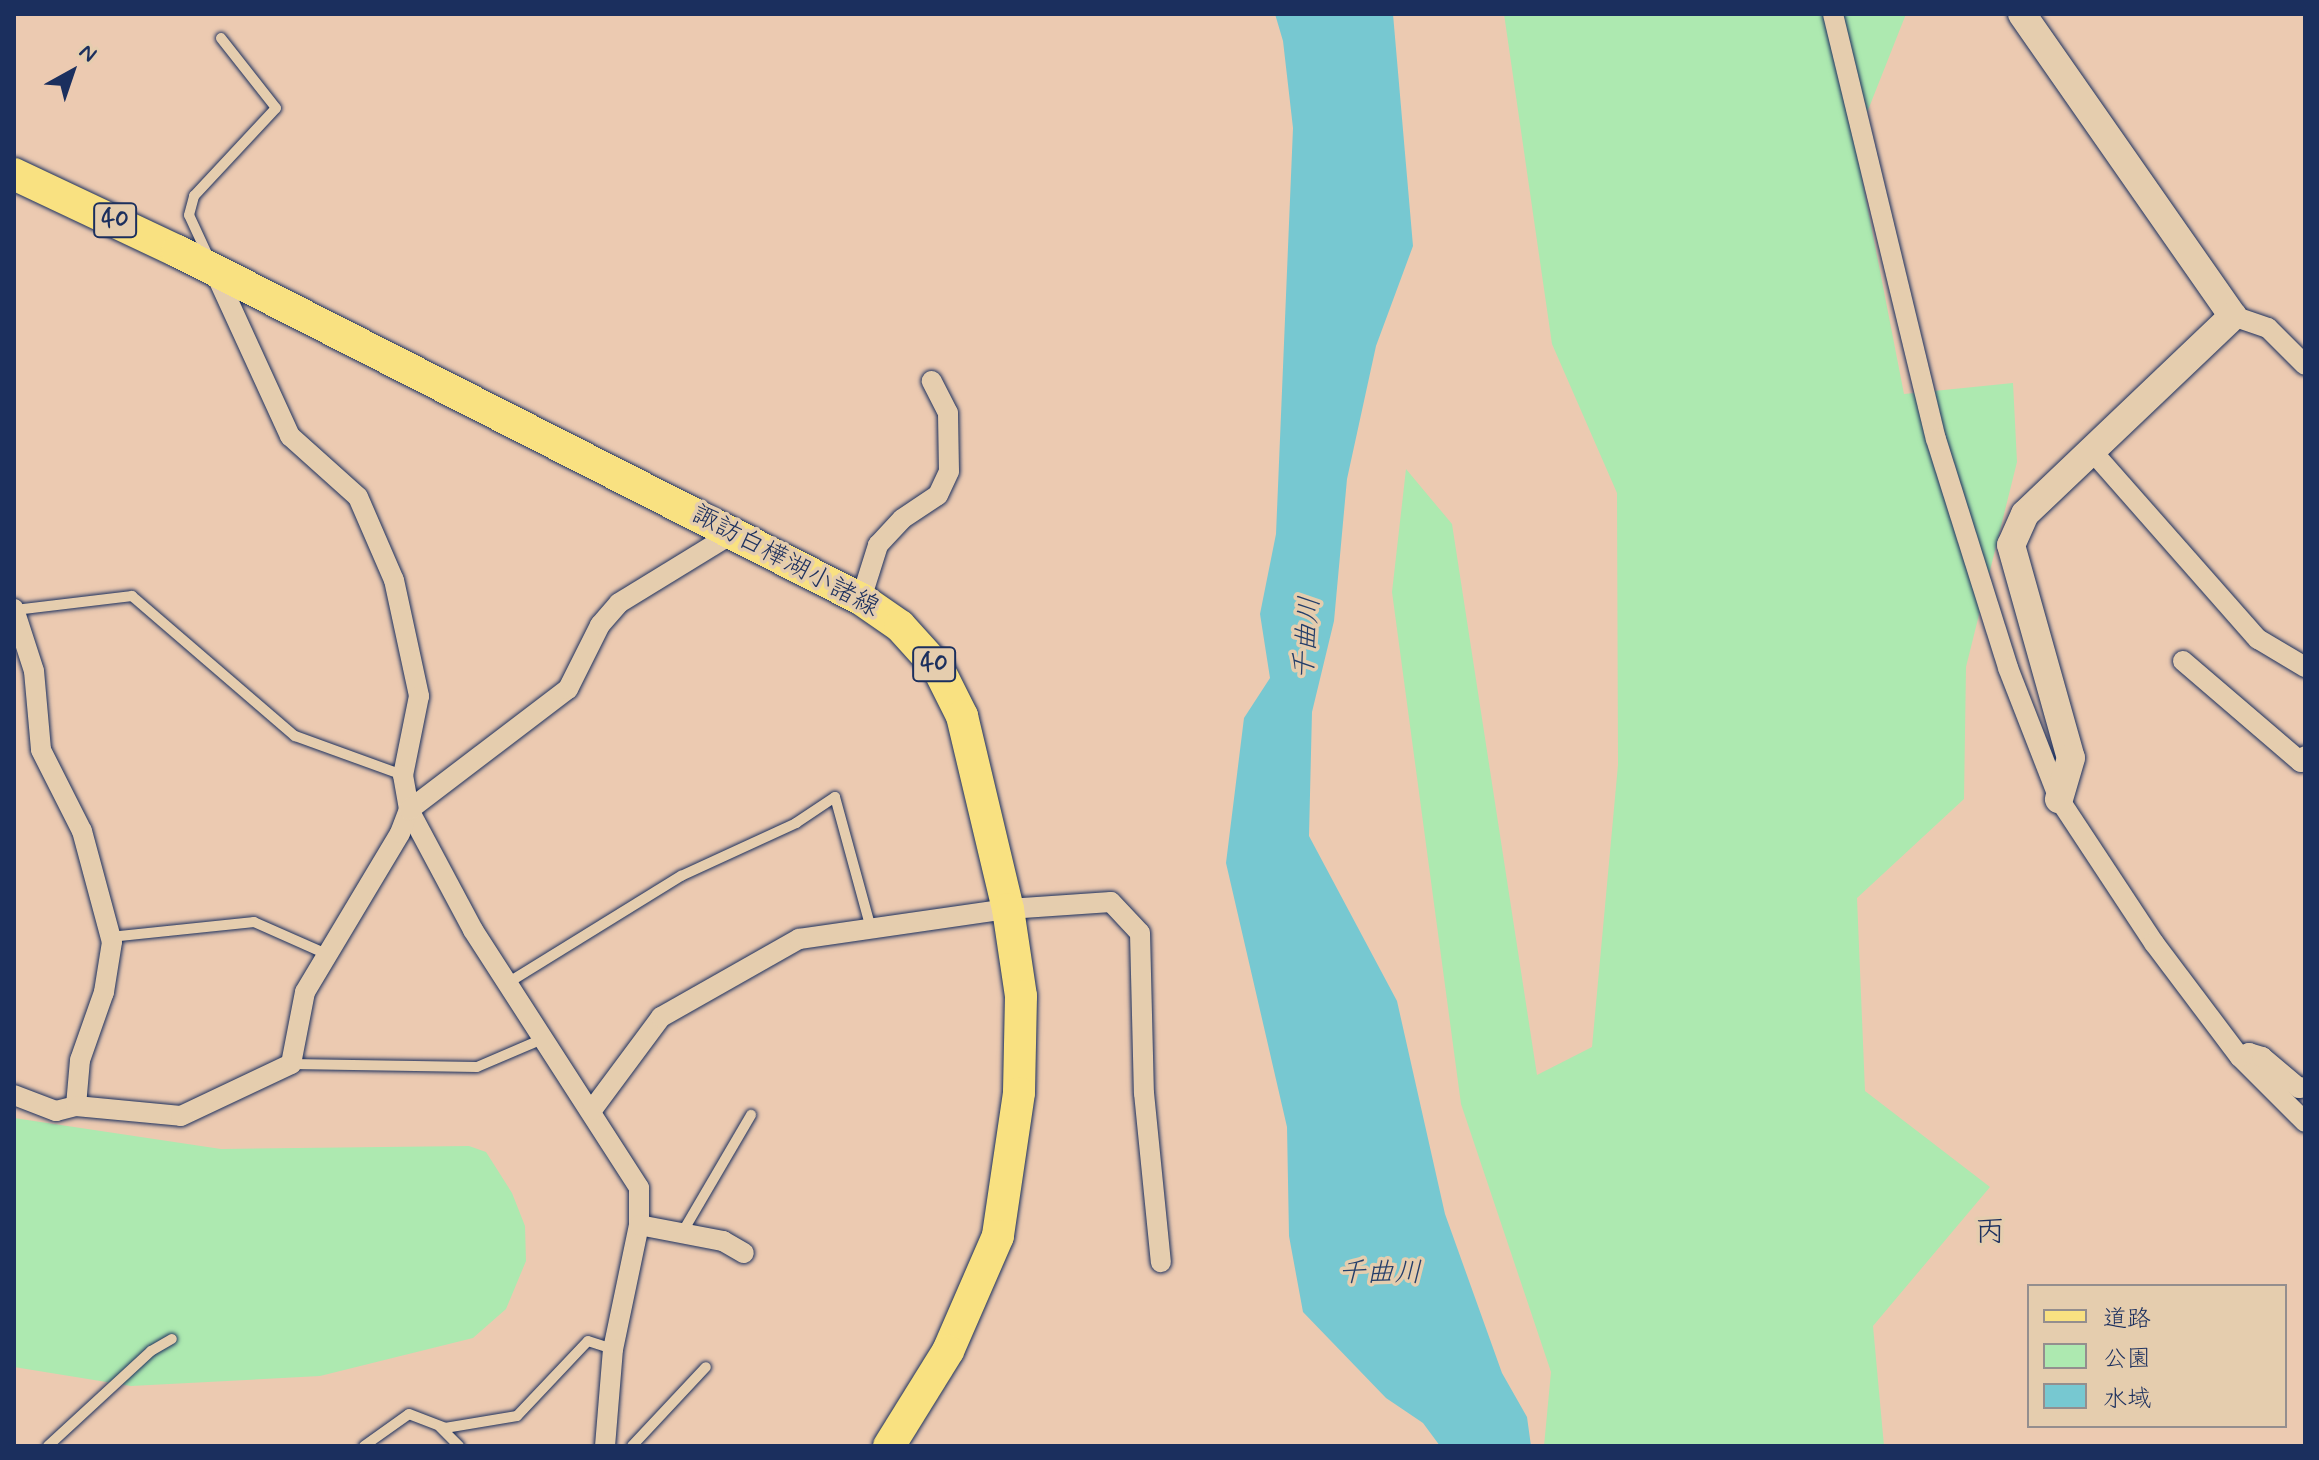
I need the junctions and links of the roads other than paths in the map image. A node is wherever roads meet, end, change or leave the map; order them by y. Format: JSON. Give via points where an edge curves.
{"nodes":[{"id":1,"x":1833,"y":14,"type":"edge"},
{"id":2,"x":2022,"y":14,"type":"edge"},
{"id":3,"x":221,"y":38,"type":"dead end"},
{"id":4,"x":14,"y":174,"type":"edge"},
{"id":5,"x":214,"y":269,"type":"junction"},
{"id":6,"x":2233,"y":316,"type":"junction"},
{"id":7,"x":2305,"y":365,"type":"edge"},
{"id":8,"x":932,"y":381,"type":"dead end"},
{"id":9,"x":2092,"y":451,"type":"junction"},
{"id":10,"x":735,"y":532,"type":"junction"},
{"id":11,"x":861,"y":599,"type":"junction"},
{"id":12,"x":15,"y":610,"type":"edge"},
{"id":13,"x":2183,"y":661,"type":"dead end"},
{"id":14,"x":2305,"y":667,"type":"edge"},
{"id":15,"x":2305,"y":756,"type":"edge"},
{"id":16,"x":403,"y":775,"type":"junction"},
{"id":17,"x":2059,"y":799,"type":"junction"},
{"id":18,"x":409,"y":810,"type":"junction"},
{"id":19,"x":1008,"y":909,"type":"junction"},
{"id":20,"x":872,"y":931,"type":"junction"},
{"id":21,"x":110,"y":937,"type":"junction"},
{"id":22,"x":324,"y":953,"type":"junction"},
{"id":23,"x":506,"y":984,"type":"junction"},
{"id":24,"x":540,"y":1040,"type":"junction"},
{"id":25,"x":2240,"y":1057,"type":"junction"},
{"id":26,"x":291,"y":1064,"type":"junction"},
{"id":27,"x":2305,"y":1087,"type":"edge"},
{"id":28,"x":14,"y":1095,"type":"edge"},
{"id":29,"x":76,"y":1106,"type":"junction"},
{"id":30,"x":592,"y":1110,"type":"junction"},
{"id":31,"x":751,"y":1115,"type":"dead end"},
{"id":32,"x":2305,"y":1122,"type":"edge"},
{"id":33,"x":639,"y":1225,"type":"junction"},
{"id":34,"x":682,"y":1233,"type":"junction"},
{"id":35,"x":744,"y":1253,"type":"dead end"},
{"id":36,"x":1161,"y":1262,"type":"dead end"},
{"id":37,"x":172,"y":1339,"type":"dead end"},
{"id":38,"x":613,"y":1349,"type":"junction"},
{"id":39,"x":706,"y":1367,"type":"dead end"},
{"id":40,"x":438,"y":1426,"type":"junction"},
{"id":41,"x":48,"y":1446,"type":"edge"},
{"id":42,"x":364,"y":1446,"type":"edge"},
{"id":43,"x":459,"y":1446,"type":"edge"},
{"id":44,"x":605,"y":1446,"type":"edge"},
{"id":45,"x":632,"y":1446,"type":"edge"},
{"id":46,"x":889,"y":1446,"type":"edge"}],
"edges":[{"from":1,"to":17,"type":"street","via":[[1936,439],[2008,668]]},
{"from":2,"to":6,"type":"street"},
{"from":3,"to":5,"type":"lane","via":[[276,108],[194,196],[189,215]]},
{"from":4,"to":5,"type":"main road","name":"諏訪白樺湖小諸線","number":"40"},
{"from":5,"to":10,"type":"main road","name":"諏訪白樺湖小諸線","number":"40"},
{"from":5,"to":16,"type":"street","via":[[290,436],[358,497],[394,580],[419,696]]},
{"from":6,"to":7,"type":"street","via":[[2268,328]]},
{"from":6,"to":9,"type":"street"},
{"from":8,"to":11,"type":"street","via":[[948,413],[949,471],[938,495],[902,519],[878,545]]},
{"from":9,"to":14,"type":"street","via":[[2258,639]]},
{"from":9,"to":17,"type":"street","via":[[2025,514],[2011,545],[2071,758]]},
{"from":10,"to":11,"type":"main road","name":"諏訪白樺湖小諸線","number":"40"},
{"from":10,"to":18,"type":"street","via":[[619,603],[600,625],[568,689]]},
{"from":11,"to":19,"type":"main road","name":"諏訪白樺湖小諸線","number":"40","via":[[900,626],[938,668],[962,716]]},
{"from":12,"to":16,"type":"lane","via":[[132,596],[295,736]]},
{"from":12,"to":21,"type":"street","via":[[34,671],[41,750],[82,831]]},
{"from":13,"to":15,"type":"street","via":[[2301,762]]},
{"from":16,"to":18,"type":"street"},
{"from":17,"to":25,"type":"street","via":[[2154,943]]},
{"from":18,"to":22,"type":"street","via":[[400,833]]},
{"from":18,"to":23,"type":"street"},
{"from":19,"to":20,"type":"street"},
{"from":19,"to":36,"type":"street","via":[[1111,902],[1140,933],[1144,1093]]},
{"from":19,"to":46,"type":"main road","name":"諏訪白樺湖小諸線","number":"40","via":[[1021,996],[1019,1093],[998,1236],[948,1351]]},
{"from":20,"to":23,"type":"lane","via":[[835,797],[796,823],[681,876]]},
{"from":20,"to":30,"type":"street","via":[[799,939],[661,1017]]},
{"from":21,"to":22,"type":"lane","via":[[254,922]]},
{"from":21,"to":29,"type":"street","via":[[104,992],[80,1060]]},
{"from":22,"to":26,"type":"street","via":[[305,992]]},
{"from":23,"to":24,"type":"street"},
{"from":24,"to":26,"type":"lane","via":[[477,1067]]},
{"from":24,"to":30,"type":"street"},
{"from":25,"to":27,"type":"street","via":[[2262,1057],[2299,1088]]},
{"from":25,"to":32,"type":"street"},
{"from":26,"to":29,"type":"street","via":[[181,1116]]},
{"from":28,"to":29,"type":"street","via":[[56,1111]]},
{"from":30,"to":33,"type":"street","via":[[639,1188]]},
{"from":31,"to":34,"type":"lane"},
{"from":33,"to":34,"type":"street"},
{"from":33,"to":38,"type":"street"},
{"from":34,"to":35,"type":"street","via":[[723,1241]]},
{"from":37,"to":41,"type":"lane","via":[[151,1351]]},
{"from":38,"to":40,"type":"lane","via":[[588,1341],[517,1416]]},
{"from":38,"to":44,"type":"street"},
{"from":39,"to":45,"type":"lane"},
{"from":40,"to":42,"type":"lane","via":[[409,1414]]},
{"from":40,"to":43,"type":"lane"}]}
